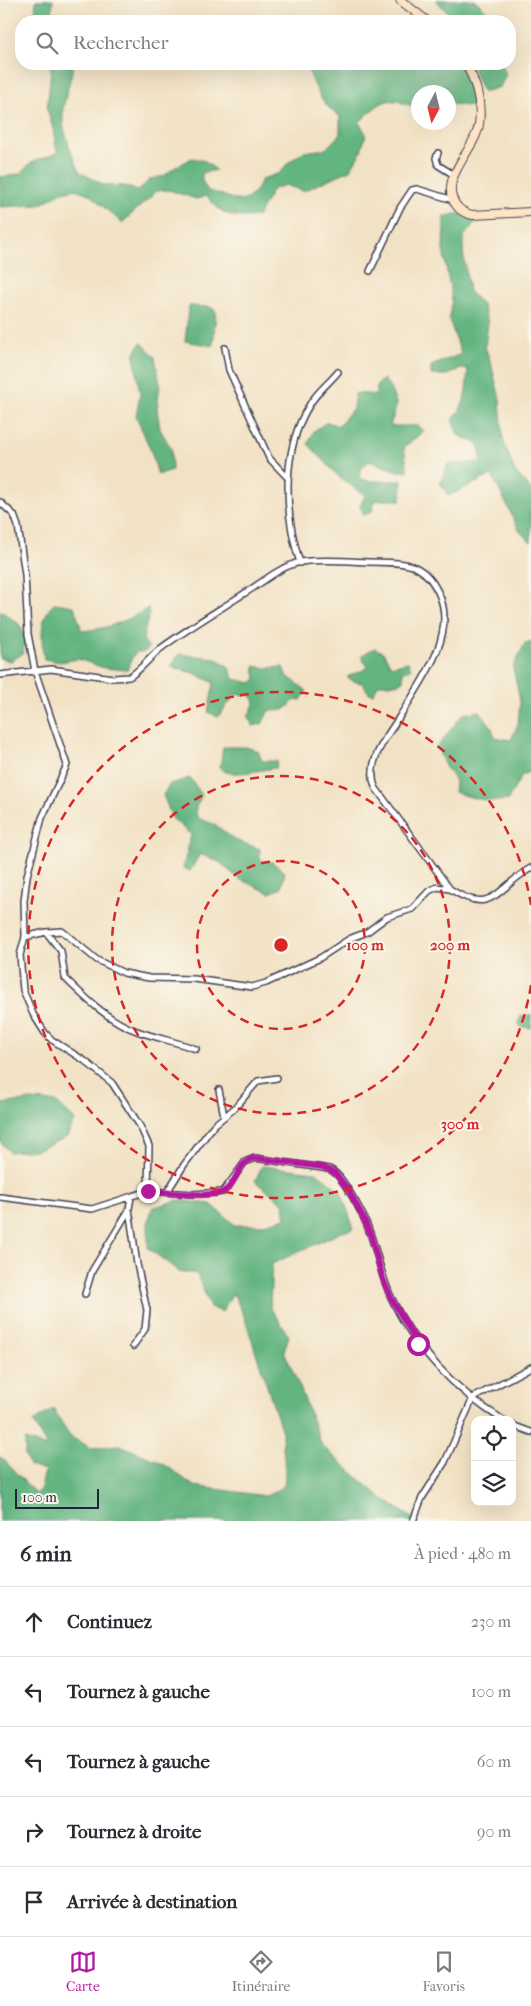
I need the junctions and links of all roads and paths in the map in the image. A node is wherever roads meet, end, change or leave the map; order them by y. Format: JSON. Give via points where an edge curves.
{"nodes":[{"id":1,"x":400,"y":0,"type":"edge"},
{"id":2,"x":419,"y":15,"type":"edge"},
{"id":3,"x":469,"y":70,"type":"edge"},
{"id":4,"x":438,"y":153,"type":"dead end"},
{"id":5,"x":454,"y":175,"type":"junction"},
{"id":6,"x":453,"y":200,"type":"junction"},
{"id":7,"x":531,"y":212,"type":"edge"},
{"id":8,"x":370,"y":271,"type":"dead end"},
{"id":9,"x":225,"y":348,"type":"dead end"},
{"id":10,"x":338,"y":372,"type":"dead end"},
{"id":11,"x":288,"y":478,"type":"junction"},
{"id":12,"x":0,"y":502,"type":"edge"},
{"id":13,"x":300,"y":562,"type":"junction"},
{"id":14,"x":35,"y":671,"type":"junction"},
{"id":15,"x":0,"y":675,"type":"edge"},
{"id":16,"x":531,"y":868,"type":"edge"},
{"id":17,"x":450,"y":889,"type":"junction"},
{"id":18,"x":46,"y":932,"type":"junction"},
{"id":19,"x":25,"y":937,"type":"junction"},
{"id":20,"x":196,"y":1050,"type":"dead end"},
{"id":21,"x":277,"y":1078,"type":"dead end"},
{"id":22,"x":219,"y":1090,"type":"dead end"},
{"id":23,"x":224,"y":1116,"type":"junction"},
{"id":24,"x":148,"y":1191,"type":"junction"},
{"id":25,"x":167,"y":1192,"type":"junction"},
{"id":26,"x":130,"y":1197,"type":"junction"},
{"id":27,"x":0,"y":1198,"type":"edge"},
{"id":28,"x":129,"y":1209,"type":"junction"},
{"id":29,"x":85,"y":1294,"type":"dead end"},
{"id":30,"x":133,"y":1346,"type":"dead end"},
{"id":31,"x":531,"y":1367,"type":"edge"},
{"id":32,"x":473,"y":1398,"type":"junction"},
{"id":33,"x":498,"y":1416,"type":"edge"},
{"id":34,"x":516,"y":1426,"type":"edge"},
{"id":35,"x":531,"y":1432,"type":"edge"},
{"id":36,"x":413,"y":1521,"type":"edge"}],
"edges":[{"from":1,"to":2,"type":"street"},
{"from":3,"to":5,"type":"street","via":[[476,86],[479,124],[474,142]]},
{"from":4,"to":5,"type":"street","via":[[438,165]]},
{"from":5,"to":6,"type":"street","via":[[451,183]]},
{"from":6,"to":7,"type":"street","via":[[458,208],[472,215]]},
{"from":6,"to":8,"type":"street","via":[[412,190]]},
{"from":9,"to":11,"type":"street","via":[[229,370],[269,458]]},
{"from":10,"to":11,"type":"street","via":[[310,403],[295,441]]},
{"from":11,"to":13,"type":"street","via":[[291,532]]},
{"from":12,"to":14,"type":"street","via":[[14,515],[18,526],[28,634]]},
{"from":13,"to":14,"type":"street","via":[[279,571],[194,624],[129,677],[113,678],[51,669]]},
{"from":13,"to":17,"type":"street","via":[[409,564],[428,574],[440,595],[445,620],[439,648],[384,738],[372,779]]},
{"from":14,"to":15,"type":"street"},
{"from":14,"to":19,"type":"street","via":[[67,765],[42,818],[32,849],[24,901]]},
{"from":16,"to":17,"type":"street","via":[[480,902]]},
{"from":17,"to":18,"type":"street","via":[[437,887],[412,909],[387,917],[320,958],[252,987],[124,973],[97,960],[62,932]]},
{"from":18,"to":19,"type":"street"},
{"from":18,"to":20,"type":"street","via":[[61,952],[65,978],[114,1020],[136,1031]]},
{"from":19,"to":24,"type":"street","via":[[20,965],[28,1004],[52,1040],[105,1077],[140,1126],[149,1146]]},
{"from":21,"to":23,"type":"street","via":[[258,1081]]},
{"from":22,"to":23,"type":"street"},
{"from":23,"to":25,"type":"street","via":[[198,1145]]},
{"from":24,"to":25,"type":"street"},
{"from":24,"to":26,"type":"street"},
{"from":25,"to":32,"type":"street","via":[[223,1192],[244,1162],[255,1158],[322,1167],[334,1172],[348,1189],[364,1219],[383,1279],[402,1318],[437,1366]]},
{"from":26,"to":27,"type":"street","via":[[92,1209]]},
{"from":26,"to":28,"type":"street"},
{"from":28,"to":29,"type":"street","via":[[92,1271]]},
{"from":28,"to":30,"type":"street","via":[[147,1310],[145,1329]]},
{"from":31,"to":32,"type":"street"},
{"from":32,"to":33,"type":"street"},
{"from":32,"to":36,"type":"street","via":[[445,1462],[422,1498]]},
{"from":34,"to":35,"type":"street"}]}
